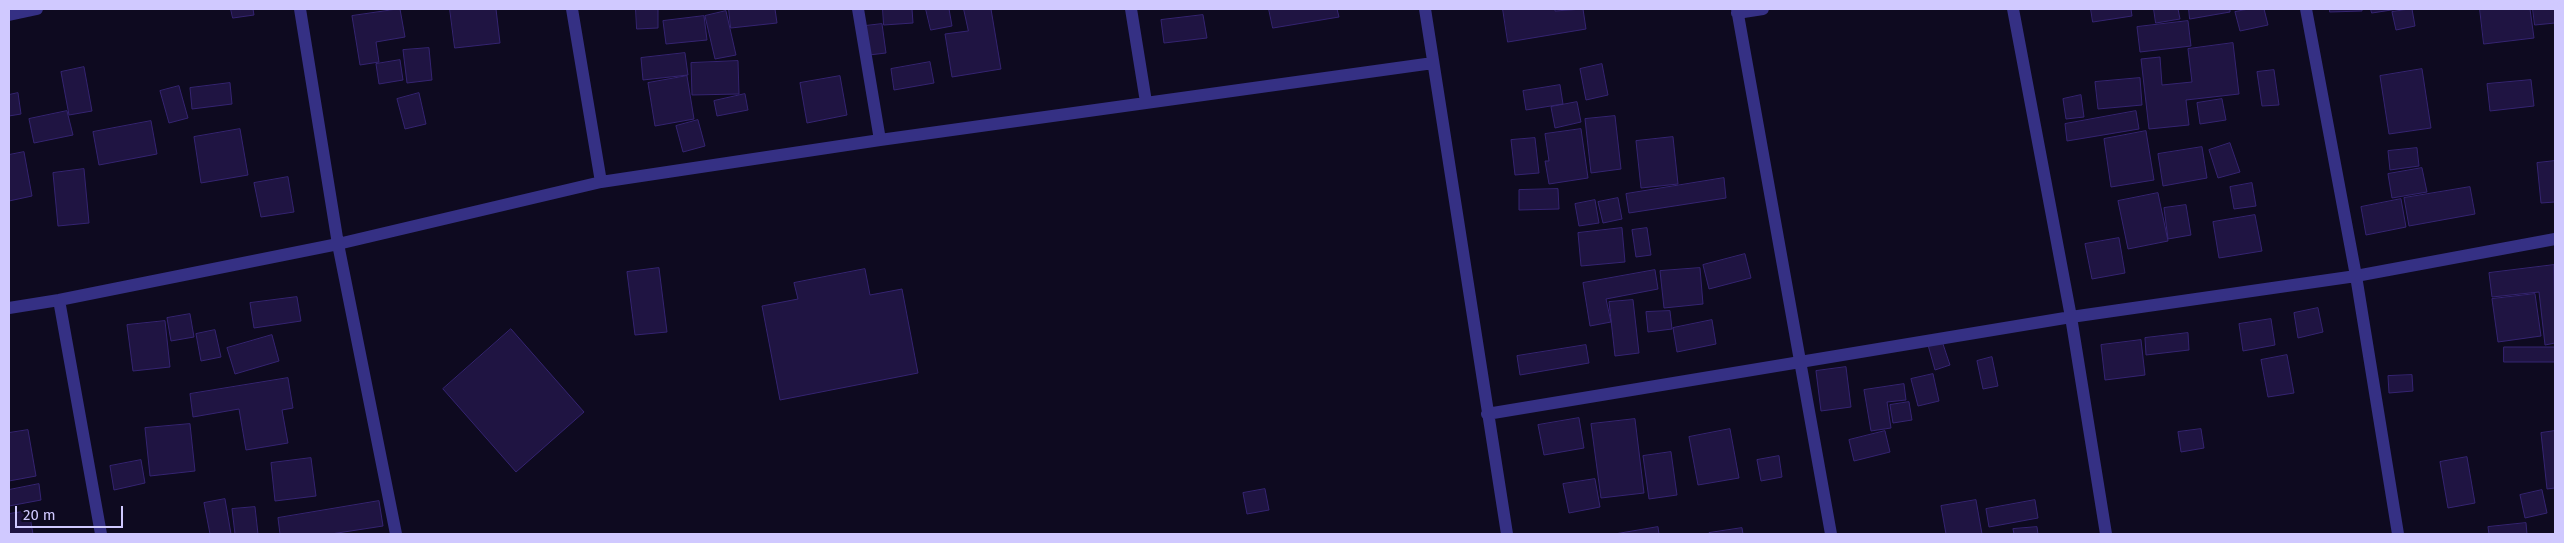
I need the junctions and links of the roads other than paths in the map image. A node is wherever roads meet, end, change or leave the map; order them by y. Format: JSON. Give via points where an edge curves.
{"nodes":[{"id":1,"x":37,"y":9,"type":"edge"},
{"id":2,"x":300,"y":9,"type":"edge"},
{"id":3,"x":572,"y":9,"type":"edge"},
{"id":4,"x":858,"y":9,"type":"edge"},
{"id":5,"x":1131,"y":9,"type":"edge"},
{"id":6,"x":1425,"y":9,"type":"edge"},
{"id":7,"x":1763,"y":9,"type":"edge"},
{"id":8,"x":2013,"y":9,"type":"edge"},
{"id":9,"x":2306,"y":9,"type":"edge"},
{"id":10,"x":1737,"y":11,"type":"edge"},
{"id":11,"x":9,"y":15,"type":"edge"},
{"id":12,"x":1433,"y":63,"type":"junction"},
{"id":13,"x":1146,"y":102,"type":"junction"},
{"id":14,"x":880,"y":140,"type":"junction"},
{"id":15,"x":601,"y":182,"type":"junction"},
{"id":16,"x":2555,"y":239,"type":"edge"},
{"id":17,"x":338,"y":244,"type":"junction"},
{"id":18,"x":2356,"y":276,"type":"junction"},
{"id":19,"x":59,"y":300,"type":"junction"},
{"id":20,"x":9,"y":308,"type":"edge"},
{"id":21,"x":2071,"y":317,"type":"junction"},
{"id":22,"x":1802,"y":363,"type":"junction"},
{"id":23,"x":1486,"y":414,"type":"junction"},
{"id":24,"x":101,"y":534,"type":"edge"},
{"id":25,"x":396,"y":534,"type":"edge"},
{"id":26,"x":1507,"y":534,"type":"edge"},
{"id":27,"x":1831,"y":534,"type":"edge"},
{"id":28,"x":2106,"y":534,"type":"edge"},
{"id":29,"x":2398,"y":534,"type":"edge"}],
"edges":[{"from":1,"to":11,"type":"street"},
{"from":2,"to":17,"type":"street"},
{"from":3,"to":15,"type":"street"},
{"from":4,"to":14,"type":"street"},
{"from":5,"to":13,"type":"street"},
{"from":6,"to":12,"type":"street"},
{"from":7,"to":10,"type":"street"},
{"from":8,"to":21,"type":"street"},
{"from":9,"to":18,"type":"street"},
{"from":10,"to":22,"type":"street"},
{"from":12,"to":13,"type":"street"},
{"from":12,"to":23,"type":"street"},
{"from":13,"to":14,"type":"street"},
{"from":14,"to":15,"type":"street"},
{"from":15,"to":17,"type":"street"},
{"from":16,"to":18,"type":"street"},
{"from":17,"to":19,"type":"street"},
{"from":17,"to":25,"type":"street"},
{"from":18,"to":21,"type":"street"},
{"from":18,"to":29,"type":"street"},
{"from":19,"to":20,"type":"street"},
{"from":19,"to":24,"type":"street"},
{"from":21,"to":22,"type":"street"},
{"from":21,"to":28,"type":"street"},
{"from":22,"to":23,"type":"street"},
{"from":22,"to":27,"type":"street"},
{"from":23,"to":26,"type":"street"}]}
